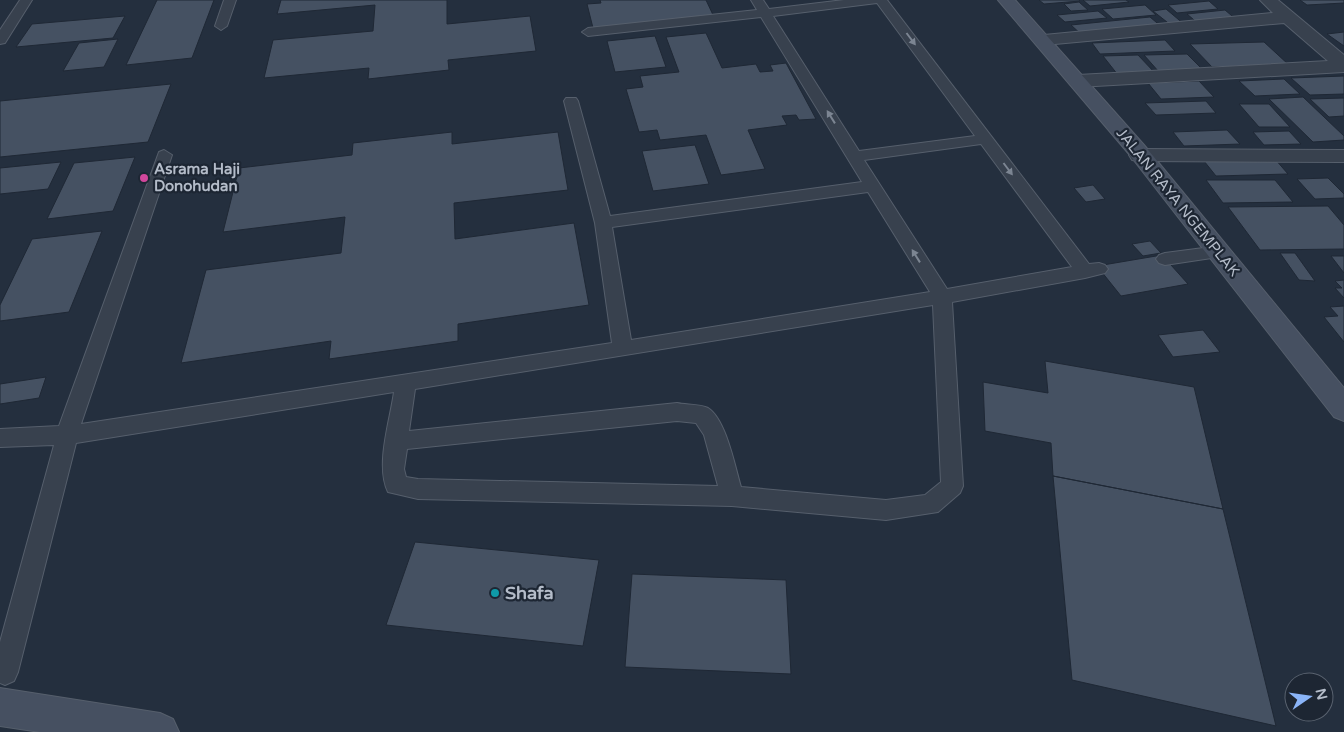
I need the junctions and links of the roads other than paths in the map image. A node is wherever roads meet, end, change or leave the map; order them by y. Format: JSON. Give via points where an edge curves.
{"nodes":[{"id":1,"x":26,"y":0,"type":"edge"},
{"id":2,"x":230,"y":0,"type":"edge"},
{"id":3,"x":876,"y":0,"type":"edge"},
{"id":4,"x":881,"y":0,"type":"edge"},
{"id":5,"x":1006,"y":0,"type":"edge"},
{"id":6,"x":1268,"y":0,"type":"edge"},
{"id":7,"x":761,"y":7,"type":"edge"},
{"id":8,"x":1289,"y":17,"type":"junction"},
{"id":9,"x":221,"y":26,"type":"dead end"},
{"id":10,"x":588,"y":32,"type":"dead end"},
{"id":11,"x":0,"y":40,"type":"edge"},
{"id":12,"x":1044,"y":40,"type":"junction"},
{"id":13,"x":1344,"y":65,"type":"edge"},
{"id":14,"x":1078,"y":81,"type":"junction"},
{"id":15,"x":571,"y":102,"type":"dead end"},
{"id":16,"x":985,"y":139,"type":"junction"},
{"id":17,"x":164,"y":155,"type":"dead end"},
{"id":18,"x":1140,"y":155,"type":"junction"},
{"id":19,"x":856,"y":156,"type":"junction"},
{"id":20,"x":1344,"y":156,"type":"edge"},
{"id":21,"x":873,"y":186,"type":"junction"},
{"id":22,"x":603,"y":223,"type":"junction"},
{"id":23,"x":1219,"y":252,"type":"junction"},
{"id":24,"x":1165,"y":259,"type":"dead end"},
{"id":25,"x":942,"y":297,"type":"junction"},
{"id":26,"x":623,"y":348,"type":"junction"},
{"id":27,"x":406,"y":382,"type":"junction"},
{"id":28,"x":1344,"y":409,"type":"edge"},
{"id":29,"x":67,"y":435,"type":"junction"},
{"id":30,"x":0,"y":438,"type":"edge"},
{"id":31,"x":398,"y":441,"type":"junction"},
{"id":32,"x":732,"y":496,"type":"junction"},
{"id":33,"x":2,"y":689,"type":"edge"},
{"id":34,"x":160,"y":732,"type":"edge"}],
"edges":[{"from":1,"to":11,"type":"lane"},
{"from":2,"to":9,"type":"lane"},
{"from":3,"to":7,"type":"lane"},
{"from":4,"to":16,"type":"lane","one_way":true},
{"from":5,"to":12,"type":"main road","name":"JALAN RAYA NGEMPLAK"},
{"from":6,"to":8,"type":"street"},
{"from":7,"to":10,"type":"lane"},
{"from":19,"to":7,"type":"lane","one_way":true},
{"from":8,"to":12,"type":"street"},
{"from":8,"to":13,"type":"street"},
{"from":12,"to":14,"type":"main road","name":"JALAN RAYA NGEMPLAK"},
{"from":13,"to":14,"type":"street"},
{"from":14,"to":18,"type":"main road","name":"JALAN RAYA NGEMPLAK"},
{"from":15,"to":22,"type":"lane"},
{"from":16,"to":19,"type":"lane"},
{"from":16,"to":25,"type":"lane","one_way":true,"via":[[1092,270]]},
{"from":17,"to":29,"type":"lane"},
{"from":18,"to":20,"type":"street"},
{"from":18,"to":23,"type":"main road","name":"JALAN RAYA NGEMPLAK"},
{"from":19,"to":21,"type":"lane"},
{"from":21,"to":22,"type":"lane"},
{"from":25,"to":21,"type":"lane","one_way":true},
{"from":22,"to":26,"type":"lane"},
{"from":23,"to":24,"type":"lane"},
{"from":23,"to":28,"type":"main road","name":"JALAN RAYA NGEMPLAK"},
{"from":25,"to":26,"type":"lane"},
{"from":25,"to":32,"type":"lane","via":[[952,486],[930,505],[886,510]]},
{"from":26,"to":27,"type":"lane"},
{"from":27,"to":29,"type":"lane"},
{"from":27,"to":31,"type":"lane"},
{"from":29,"to":30,"type":"lane"},
{"from":29,"to":33,"type":"lane"},
{"from":31,"to":32,"type":"lane","via":[[394,469],[396,485],[418,489]]},
{"from":31,"to":32,"type":"lane","via":[[676,412],[702,415],[714,432]]},
{"from":33,"to":34,"type":"main road"}]}
